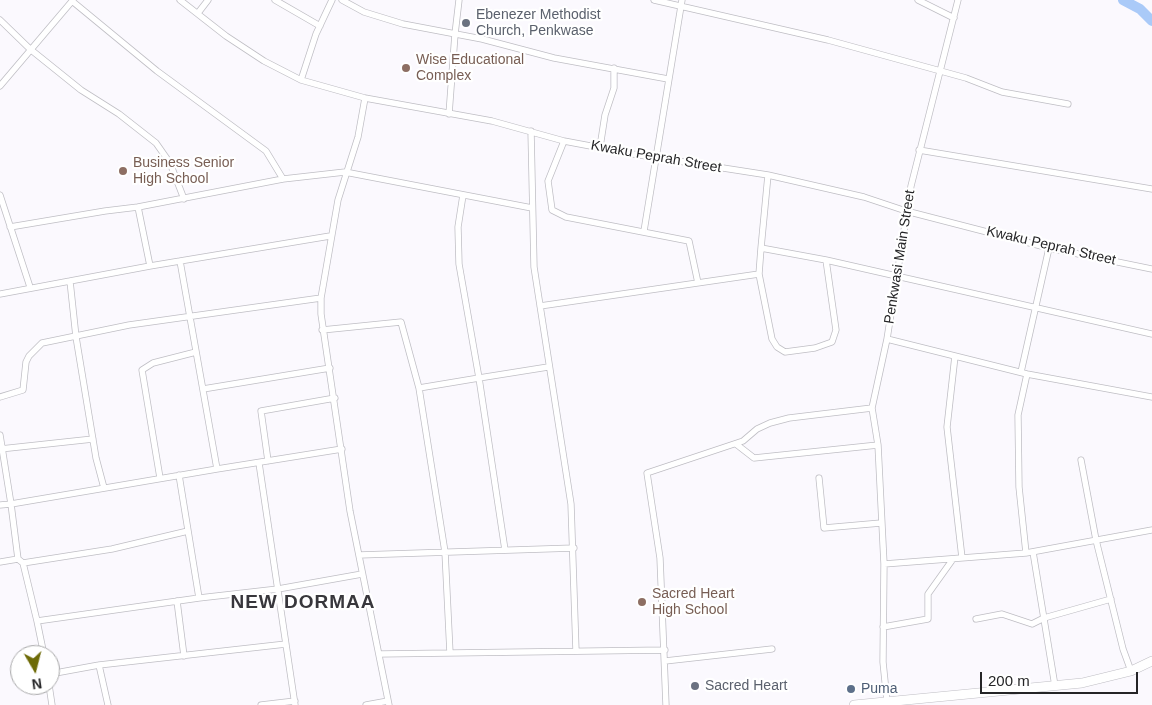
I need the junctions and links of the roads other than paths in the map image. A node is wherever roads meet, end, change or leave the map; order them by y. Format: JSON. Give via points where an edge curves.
{"nodes":[{"id":1,"x":72,"y":0,"type":"edge"},
{"id":2,"x":180,"y":0,"type":"edge"},
{"id":3,"x":208,"y":0,"type":"edge"},
{"id":4,"x":276,"y":0,"type":"edge"},
{"id":5,"x":332,"y":0,"type":"edge"},
{"id":6,"x":342,"y":0,"type":"edge"},
{"id":7,"x":460,"y":0,"type":"edge"},
{"id":8,"x":654,"y":0,"type":"edge"},
{"id":9,"x":682,"y":0,"type":"edge"},
{"id":10,"x":918,"y":0,"type":"edge"},
{"id":11,"x":958,"y":0,"type":"edge"},
{"id":12,"x":680,"y":7,"type":"junction"},
{"id":13,"x":198,"y":14,"type":"junction"},
{"id":14,"x":954,"y":18,"type":"junction"},
{"id":15,"x":0,"y":20,"type":"edge"},
{"id":16,"x":320,"y":26,"type":"junction"},
{"id":17,"x":455,"y":34,"type":"junction"},
{"id":18,"x":30,"y":49,"type":"junction"},
{"id":19,"x":614,"y":68,"type":"junction"},
{"id":20,"x":941,"y":72,"type":"junction"},
{"id":21,"x":668,"y":79,"type":"junction"},
{"id":22,"x":301,"y":80,"type":"junction"},
{"id":23,"x":0,"y":86,"type":"edge"},
{"id":24,"x":365,"y":98,"type":"junction"},
{"id":25,"x":1068,"y":104,"type":"dead end"},
{"id":26,"x":449,"y":114,"type":"junction"},
{"id":27,"x":531,"y":131,"type":"junction"},
{"id":28,"x":564,"y":141,"type":"junction"},
{"id":29,"x":600,"y":147,"type":"junction"},
{"id":30,"x":919,"y":150,"type":"junction"},
{"id":31,"x":657,"y":158,"type":"junction"},
{"id":32,"x":345,"y":172,"type":"junction"},
{"id":33,"x":768,"y":175,"type":"junction"},
{"id":34,"x":283,"y":179,"type":"junction"},
{"id":35,"x":1152,"y":189,"type":"edge"},
{"id":36,"x":0,"y":195,"type":"edge"},
{"id":37,"x":462,"y":195,"type":"junction"},
{"id":38,"x":184,"y":199,"type":"junction"},
{"id":39,"x":138,"y":208,"type":"junction"},
{"id":40,"x":532,"y":208,"type":"junction"},
{"id":41,"x":906,"y":211,"type":"junction"},
{"id":42,"x":10,"y":227,"type":"junction"},
{"id":43,"x":644,"y":231,"type":"junction"},
{"id":44,"x":330,"y":236,"type":"junction"},
{"id":45,"x":761,"y":248,"type":"junction"},
{"id":46,"x":1049,"y":248,"type":"junction"},
{"id":47,"x":826,"y":260,"type":"junction"},
{"id":48,"x":180,"y":261,"type":"junction"},
{"id":49,"x":150,"y":266,"type":"junction"},
{"id":50,"x":1152,"y":268,"type":"edge"},
{"id":51,"x":759,"y":274,"type":"junction"},
{"id":52,"x":897,"y":277,"type":"junction"},
{"id":53,"x":70,"y":281,"type":"junction"},
{"id":54,"x":698,"y":283,"type":"junction"},
{"id":55,"x":30,"y":287,"type":"junction"},
{"id":56,"x":0,"y":294,"type":"edge"},
{"id":57,"x":321,"y":298,"type":"junction"},
{"id":58,"x":540,"y":306,"type":"junction"},
{"id":59,"x":1036,"y":307,"type":"junction"},
{"id":60,"x":190,"y":316,"type":"junction"},
{"id":61,"x":322,"y":330,"type":"junction"},
{"id":62,"x":1152,"y":334,"type":"edge"},
{"id":63,"x":76,"y":337,"type":"junction"},
{"id":64,"x":887,"y":339,"type":"junction"},
{"id":65,"x":196,"y":352,"type":"junction"},
{"id":66,"x":955,"y":356,"type":"junction"},
{"id":67,"x":548,"y":367,"type":"junction"},
{"id":68,"x":330,"y":368,"type":"junction"},
{"id":69,"x":1024,"y":373,"type":"junction"},
{"id":70,"x":479,"y":378,"type":"junction"},
{"id":71,"x":419,"y":388,"type":"junction"},
{"id":72,"x":203,"y":389,"type":"junction"},
{"id":73,"x":0,"y":397,"type":"edge"},
{"id":74,"x":1152,"y":397,"type":"edge"},
{"id":75,"x":335,"y":398,"type":"junction"},
{"id":76,"x":872,"y":408,"type":"junction"},
{"id":77,"x":0,"y":435,"type":"edge"},
{"id":78,"x":93,"y":439,"type":"junction"},
{"id":79,"x":736,"y":444,"type":"junction"},
{"id":80,"x":878,"y":445,"type":"junction"},
{"id":81,"x":1,"y":449,"type":"edge"},
{"id":82,"x":342,"y":450,"type":"junction"},
{"id":83,"x":1081,"y":460,"type":"dead end"},
{"id":84,"x":268,"y":461,"type":"junction"},
{"id":85,"x":259,"y":462,"type":"junction"},
{"id":86,"x":217,"y":469,"type":"junction"},
{"id":87,"x":179,"y":476,"type":"junction"},
{"id":88,"x":160,"y":478,"type":"junction"},
{"id":89,"x":819,"y":478,"type":"dead end"},
{"id":90,"x":104,"y":488,"type":"junction"},
{"id":91,"x":11,"y":504,"type":"junction"},
{"id":92,"x":0,"y":505,"type":"edge"},
{"id":93,"x":881,"y":523,"type":"junction"},
{"id":94,"x":1152,"y":530,"type":"edge"},
{"id":95,"x":188,"y":531,"type":"junction"},
{"id":96,"x":1096,"y":540,"type":"junction"},
{"id":97,"x":574,"y":548,"type":"junction"},
{"id":98,"x":505,"y":550,"type":"junction"},
{"id":99,"x":445,"y":552,"type":"junction"},
{"id":100,"x":1033,"y":552,"type":"junction"},
{"id":101,"x":1026,"y":553,"type":"junction"},
{"id":102,"x":359,"y":555,"type":"junction"},
{"id":103,"x":962,"y":558,"type":"junction"},
{"id":104,"x":953,"y":559,"type":"junction"},
{"id":105,"x":20,"y":561,"type":"junction"},
{"id":106,"x":0,"y":562,"type":"edge"},
{"id":107,"x":884,"y":564,"type":"junction"},
{"id":108,"x":362,"y":574,"type":"junction"},
{"id":109,"x":278,"y":589,"type":"junction"},
{"id":110,"x":199,"y":598,"type":"junction"},
{"id":111,"x":1111,"y":599,"type":"junction"},
{"id":112,"x":177,"y":601,"type":"junction"},
{"id":113,"x":1044,"y":618,"type":"junction"},
{"id":114,"x":976,"y":619,"type":"dead end"},
{"id":115,"x":37,"y":620,"type":"junction"},
{"id":116,"x":883,"y":627,"type":"junction"},
{"id":117,"x":286,"y":644,"type":"junction"},
{"id":118,"x":42,"y":645,"type":"edge"},
{"id":119,"x":772,"y":649,"type":"dead end"},
{"id":120,"x":665,"y":650,"type":"junction"},
{"id":121,"x":576,"y":651,"type":"junction"},
{"id":122,"x":450,"y":653,"type":"junction"},
{"id":123,"x":379,"y":654,"type":"junction"},
{"id":124,"x":184,"y":656,"type":"junction"},
{"id":125,"x":1152,"y":661,"type":"edge"},
{"id":126,"x":665,"y":662,"type":"junction"},
{"id":127,"x":99,"y":665,"type":"junction"},
{"id":128,"x":1131,"y":671,"type":"junction"},
{"id":129,"x":60,"y":672,"type":"edge"},
{"id":130,"x":1056,"y":686,"type":"junction"},
{"id":131,"x":887,"y":701,"type":"junction"},
{"id":132,"x":295,"y":703,"type":"edge"},
{"id":133,"x":388,"y":703,"type":"edge"},
{"id":134,"x":108,"y":705,"type":"edge"},
{"id":135,"x":261,"y":705,"type":"edge"},
{"id":136,"x":366,"y":705,"type":"edge"},
{"id":137,"x":666,"y":705,"type":"edge"},
{"id":138,"x":854,"y":705,"type":"edge"}],
"edges":[{"from":1,"to":18,"type":"street"},
{"from":1,"to":34,"type":"street","via":[[157,71],[266,151]]},
{"from":2,"to":13,"type":"street","name":"Kwaku Peprah Street"},
{"from":3,"to":13,"type":"street"},
{"from":4,"to":16,"type":"street"},
{"from":5,"to":16,"type":"street"},
{"from":6,"to":17,"type":"street","via":[[364,12],[403,24]]},
{"from":7,"to":17,"type":"street"},
{"from":8,"to":12,"type":"street"},
{"from":9,"to":12,"type":"street"},
{"from":10,"to":14,"type":"street"},
{"from":11,"to":14,"type":"street","name":"Penkwasi Main Street"},
{"from":12,"to":20,"type":"street","via":[[828,40]]},
{"from":12,"to":21,"type":"street"},
{"from":13,"to":22,"type":"street","name":"Kwaku Peprah Street","via":[[264,61]]},
{"from":14,"to":20,"type":"street","name":"Penkwasi Main Street"},
{"from":15,"to":18,"type":"street"},
{"from":16,"to":22,"type":"street"},
{"from":17,"to":19,"type":"street","via":[[554,58]]},
{"from":17,"to":26,"type":"street"},
{"from":18,"to":23,"type":"street"},
{"from":18,"to":38,"type":"street","via":[[156,143],[170,163]]},
{"from":19,"to":21,"type":"street"},
{"from":19,"to":29,"type":"street","via":[[614,88],[605,115]]},
{"from":20,"to":25,"type":"street","via":[[1002,92]]},
{"from":20,"to":30,"type":"street","name":"Penkwasi Main Street"},
{"from":21,"to":31,"type":"street"},
{"from":22,"to":24,"type":"street","name":"Kwaku Peprah Street"},
{"from":24,"to":26,"type":"street","name":"Kwaku Peprah Street"},
{"from":24,"to":32,"type":"street","via":[[358,137]]},
{"from":26,"to":27,"type":"street","name":"Kwaku Peprah Street"},
{"from":27,"to":28,"type":"street","name":"Kwaku Peprah Street"},
{"from":27,"to":40,"type":"street"},
{"from":28,"to":29,"type":"street","name":"Kwaku Peprah Street"},
{"from":28,"to":43,"type":"street","via":[[548,181],[552,210],[566,217]]},
{"from":29,"to":31,"type":"street","name":"Kwaku Peprah Street"},
{"from":30,"to":35,"type":"street"},
{"from":30,"to":41,"type":"street","name":"Penkwasi Main Street"},
{"from":31,"to":33,"type":"street","name":"Kwaku Peprah Street"},
{"from":31,"to":43,"type":"street"},
{"from":32,"to":34,"type":"street"},
{"from":32,"to":37,"type":"street"},
{"from":32,"to":44,"type":"street"},
{"from":33,"to":41,"type":"street","name":"Kwaku Peprah Street","via":[[864,197]]},
{"from":33,"to":45,"type":"street"},
{"from":34,"to":38,"type":"street"},
{"from":36,"to":42,"type":"street"},
{"from":37,"to":40,"type":"street"},
{"from":37,"to":70,"type":"street","via":[[458,227],[459,264]]},
{"from":38,"to":39,"type":"street"},
{"from":39,"to":42,"type":"street"},
{"from":39,"to":49,"type":"street"},
{"from":40,"to":58,"type":"street","via":[[533,260]]},
{"from":41,"to":46,"type":"street","name":"Kwaku Peprah Street"},
{"from":41,"to":52,"type":"street","name":"Penkwasi Main Street"},
{"from":42,"to":55,"type":"street"},
{"from":43,"to":54,"type":"street","via":[[689,240]]},
{"from":44,"to":48,"type":"street"},
{"from":44,"to":57,"type":"street"},
{"from":45,"to":47,"type":"street"},
{"from":45,"to":51,"type":"street"},
{"from":46,"to":50,"type":"street","name":"Kwaku Peprah Street"},
{"from":46,"to":59,"type":"street"},
{"from":47,"to":51,"type":"street","via":[[836,330],[832,342],[822,347],[785,352],[777,347],[772,339]]},
{"from":47,"to":52,"type":"street"},
{"from":48,"to":49,"type":"street"},
{"from":48,"to":60,"type":"street"},
{"from":49,"to":53,"type":"street"},
{"from":51,"to":54,"type":"street"},
{"from":52,"to":59,"type":"street"},
{"from":52,"to":64,"type":"street","name":"Penkwasi Main Street"},
{"from":53,"to":55,"type":"street"},
{"from":53,"to":63,"type":"street"},
{"from":54,"to":58,"type":"street"},
{"from":55,"to":56,"type":"street"},
{"from":57,"to":60,"type":"street"},
{"from":57,"to":61,"type":"street"},
{"from":58,"to":67,"type":"street"},
{"from":59,"to":62,"type":"street"},
{"from":59,"to":69,"type":"street"},
{"from":60,"to":63,"type":"street"},
{"from":60,"to":65,"type":"street"},
{"from":61,"to":68,"type":"street"},
{"from":61,"to":71,"type":"street","via":[[401,322]]},
{"from":63,"to":73,"type":"street","via":[[38,346],[26,362],[23,390]]},
{"from":63,"to":78,"type":"street"},
{"from":64,"to":66,"type":"street","name":"Penkwasi Main Street"},
{"from":64,"to":76,"type":"street"},
{"from":65,"to":72,"type":"street"},
{"from":65,"to":88,"type":"street","via":[[153,362],[142,370]]},
{"from":66,"to":69,"type":"street","name":"Penkwasi Main Street"},
{"from":66,"to":103,"type":"street","via":[[947,427]]},
{"from":67,"to":70,"type":"street"},
{"from":67,"to":97,"type":"street","via":[[571,504]]},
{"from":68,"to":72,"type":"street"},
{"from":68,"to":75,"type":"street"},
{"from":69,"to":74,"type":"street","name":"Penkwasi Main Street"},
{"from":69,"to":101,"type":"street","via":[[1018,415],[1019,487]]},
{"from":70,"to":71,"type":"street"},
{"from":70,"to":98,"type":"street"},
{"from":71,"to":99,"type":"street"},
{"from":72,"to":86,"type":"street"},
{"from":75,"to":82,"type":"street"},
{"from":75,"to":84,"type":"street","via":[[261,411]]},
{"from":76,"to":79,"type":"street","via":[[779,420],[757,429]]},
{"from":76,"to":80,"type":"street"},
{"from":77,"to":81,"type":"street"},
{"from":78,"to":81,"type":"street"},
{"from":78,"to":90,"type":"street"},
{"from":79,"to":80,"type":"street","via":[[754,458]]},
{"from":79,"to":120,"type":"street","via":[[647,473],[660,558]]},
{"from":80,"to":93,"type":"street"},
{"from":81,"to":91,"type":"street"},
{"from":82,"to":84,"type":"street"},
{"from":82,"to":102,"type":"street"},
{"from":83,"to":96,"type":"street"},
{"from":84,"to":85,"type":"street"},
{"from":85,"to":86,"type":"street"},
{"from":85,"to":109,"type":"street"},
{"from":86,"to":87,"type":"street"},
{"from":87,"to":88,"type":"street"},
{"from":87,"to":95,"type":"street"},
{"from":88,"to":90,"type":"street"},
{"from":89,"to":93,"type":"street","via":[[824,528]]},
{"from":90,"to":91,"type":"street"},
{"from":91,"to":92,"type":"street"},
{"from":91,"to":105,"type":"street"},
{"from":93,"to":107,"type":"street"},
{"from":94,"to":96,"type":"street"},
{"from":95,"to":105,"type":"street","via":[[112,549]]},
{"from":95,"to":110,"type":"street"},
{"from":96,"to":100,"type":"street"},
{"from":96,"to":111,"type":"street"},
{"from":97,"to":98,"type":"street"},
{"from":97,"to":121,"type":"street"},
{"from":98,"to":99,"type":"street"},
{"from":99,"to":102,"type":"street"},
{"from":99,"to":122,"type":"street"},
{"from":100,"to":101,"type":"street"},
{"from":100,"to":113,"type":"street"},
{"from":101,"to":103,"type":"street"},
{"from":102,"to":108,"type":"street"},
{"from":103,"to":104,"type":"street"},
{"from":104,"to":107,"type":"street"},
{"from":104,"to":116,"type":"street","via":[[928,594],[928,619]]},
{"from":105,"to":106,"type":"street"},
{"from":105,"to":115,"type":"street"},
{"from":107,"to":116,"type":"street"},
{"from":108,"to":109,"type":"street"},
{"from":108,"to":123,"type":"street"},
{"from":109,"to":110,"type":"street"},
{"from":109,"to":117,"type":"street"},
{"from":110,"to":112,"type":"street"},
{"from":111,"to":113,"type":"street"},
{"from":111,"to":128,"type":"street"},
{"from":112,"to":115,"type":"street"},
{"from":112,"to":124,"type":"street"},
{"from":113,"to":114,"type":"street","via":[[1032,624],[1002,614]]},
{"from":113,"to":130,"type":"street"},
{"from":115,"to":118,"type":"street"},
{"from":116,"to":131,"type":"street","via":[[882,662]]},
{"from":117,"to":124,"type":"street"},
{"from":117,"to":132,"type":"street"},
{"from":119,"to":126,"type":"street"},
{"from":120,"to":121,"type":"street"},
{"from":120,"to":126,"type":"street"},
{"from":121,"to":122,"type":"street"},
{"from":122,"to":123,"type":"street"},
{"from":123,"to":133,"type":"street"},
{"from":124,"to":127,"type":"street"},
{"from":125,"to":128,"type":"highway"},
{"from":126,"to":137,"type":"street"},
{"from":127,"to":129,"type":"street"},
{"from":127,"to":134,"type":"street"},
{"from":128,"to":130,"type":"highway","via":[[1104,680]]},
{"from":130,"to":131,"type":"highway"},
{"from":131,"to":138,"type":"highway"},
{"from":132,"to":135,"type":"street"},
{"from":133,"to":136,"type":"street"}]}
